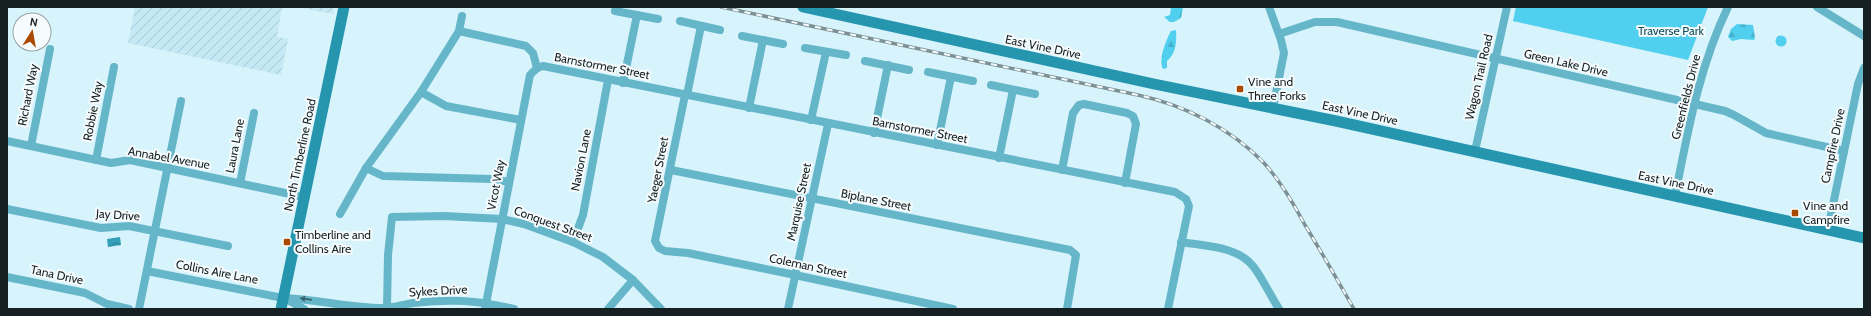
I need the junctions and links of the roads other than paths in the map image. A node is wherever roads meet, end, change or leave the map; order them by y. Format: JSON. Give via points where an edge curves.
{"nodes":[{"id":1,"x":344,"y":7,"type":"edge"},
{"id":2,"x":803,"y":7,"type":"edge"},
{"id":3,"x":1269,"y":7,"type":"edge"},
{"id":4,"x":1507,"y":7,"type":"edge"},
{"id":5,"x":1728,"y":7,"type":"edge"},
{"id":6,"x":1817,"y":7,"type":"edge"},
{"id":7,"x":615,"y":11,"type":"dead end"},
{"id":8,"x":637,"y":15,"type":"junction"},
{"id":9,"x":462,"y":16,"type":"dead end"},
{"id":10,"x":658,"y":19,"type":"dead end"},
{"id":11,"x":680,"y":21,"type":"dead end"},
{"id":12,"x":701,"y":26,"type":"junction"},
{"id":13,"x":720,"y":30,"type":"dead end"},
{"id":14,"x":459,"y":31,"type":"junction"},
{"id":15,"x":1279,"y":34,"type":"junction"},
{"id":16,"x":742,"y":36,"type":"dead end"},
{"id":17,"x":1864,"y":36,"type":"edge"},
{"id":18,"x":763,"y":40,"type":"junction"},
{"id":19,"x":784,"y":44,"type":"dead end"},
{"id":20,"x":805,"y":48,"type":"dead end"},
{"id":21,"x":49,"y":52,"type":"edge"},
{"id":22,"x":826,"y":52,"type":"junction"},
{"id":23,"x":846,"y":56,"type":"dead end"},
{"id":24,"x":1495,"y":59,"type":"junction"},
{"id":25,"x":865,"y":60,"type":"dead end"},
{"id":26,"x":888,"y":65,"type":"junction"},
{"id":27,"x":114,"y":68,"type":"dead end"},
{"id":28,"x":537,"y":68,"type":"junction"},
{"id":29,"x":1864,"y":68,"type":"edge"},
{"id":30,"x":909,"y":70,"type":"dead end"},
{"id":31,"x":928,"y":72,"type":"dead end"},
{"id":32,"x":951,"y":77,"type":"junction"},
{"id":33,"x":608,"y":80,"type":"junction"},
{"id":34,"x":973,"y":81,"type":"dead end"},
{"id":35,"x":623,"y":83,"type":"junction"},
{"id":36,"x":991,"y":85,"type":"dead end"},
{"id":37,"x":1013,"y":90,"type":"junction"},
{"id":38,"x":421,"y":92,"type":"junction"},
{"id":39,"x":1035,"y":94,"type":"dead end"},
{"id":40,"x":686,"y":95,"type":"junction"},
{"id":41,"x":181,"y":101,"type":"dead end"},
{"id":42,"x":1694,"y":105,"type":"junction"},
{"id":43,"x":749,"y":108,"type":"junction"},
{"id":44,"x":1273,"y":108,"type":"junction"},
{"id":45,"x":254,"y":113,"type":"dead end"},
{"id":46,"x":521,"y":120,"type":"junction"},
{"id":47,"x":811,"y":120,"type":"junction"},
{"id":48,"x":828,"y":124,"type":"junction"},
{"id":49,"x":874,"y":133,"type":"junction"},
{"id":50,"x":7,"y":142,"type":"edge"},
{"id":51,"x":31,"y":146,"type":"junction"},
{"id":52,"x":937,"y":146,"type":"junction"},
{"id":53,"x":1844,"y":150,"type":"junction"},
{"id":54,"x":1474,"y":151,"type":"junction"},
{"id":55,"x":999,"y":158,"type":"junction"},
{"id":56,"x":96,"y":160,"type":"junction"},
{"id":57,"x":168,"y":168,"type":"junction"},
{"id":58,"x":366,"y":168,"type":"junction"},
{"id":59,"x":670,"y":170,"type":"junction"},
{"id":60,"x":1062,"y":170,"type":"junction"},
{"id":61,"x":509,"y":182,"type":"junction"},
{"id":62,"x":240,"y":183,"type":"junction"},
{"id":63,"x":1125,"y":183,"type":"junction"},
{"id":64,"x":1675,"y":196,"type":"junction"},
{"id":65,"x":304,"y":197,"type":"junction"},
{"id":66,"x":812,"y":200,"type":"junction"},
{"id":67,"x":7,"y":209,"type":"edge"},
{"id":68,"x":340,"y":214,"type":"dead end"},
{"id":69,"x":502,"y":218,"type":"junction"},
{"id":70,"x":1828,"y":229,"type":"junction"},
{"id":71,"x":155,"y":231,"type":"junction"},
{"id":72,"x":1864,"y":238,"type":"edge"},
{"id":73,"x":573,"y":242,"type":"junction"},
{"id":74,"x":1181,"y":242,"type":"junction"},
{"id":75,"x":228,"y":246,"type":"dead end"},
{"id":76,"x":659,"y":248,"type":"joint"},
{"id":77,"x":147,"y":271,"type":"junction"},
{"id":78,"x":795,"y":275,"type":"junction"},
{"id":79,"x":7,"y":277,"type":"edge"},
{"id":80,"x":633,"y":280,"type":"junction"},
{"id":81,"x":283,"y":298,"type":"junction"},
{"id":82,"x":486,"y":306,"type":"edge"},
{"id":83,"x":125,"y":308,"type":"edge"},
{"id":84,"x":386,"y":308,"type":"edge"},
{"id":85,"x":139,"y":309,"type":"edge"},
{"id":86,"x":281,"y":309,"type":"edge"},
{"id":87,"x":304,"y":309,"type":"edge"},
{"id":88,"x":514,"y":309,"type":"edge"},
{"id":89,"x":608,"y":309,"type":"edge"},
{"id":90,"x":661,"y":309,"type":"edge"},
{"id":91,"x":788,"y":309,"type":"edge"},
{"id":92,"x":953,"y":309,"type":"edge"},
{"id":93,"x":1067,"y":309,"type":"edge"},
{"id":94,"x":1168,"y":309,"type":"edge"},
{"id":95,"x":1279,"y":309,"type":"edge"}],
"edges":[{"from":1,"to":65,"type":"street","name":"North Timberline Road"},
{"from":2,"to":44,"type":"street","name":"East Vine Drive"},
{"from":3,"to":15,"type":"street"},
{"from":4,"to":24,"type":"street","name":"Wagon Trail Road"},
{"from":5,"to":42,"type":"street","name":"Greenfields Drive","via":[[1712,42]]},
{"from":6,"to":17,"type":"street"},
{"from":7,"to":8,"type":"street"},
{"from":8,"to":10,"type":"street"},
{"from":8,"to":35,"type":"street"},
{"from":9,"to":14,"type":"street"},
{"from":11,"to":12,"type":"street"},
{"from":12,"to":13,"type":"street"},
{"from":12,"to":40,"type":"street","name":"Yaeger Street"},
{"from":14,"to":28,"type":"street","via":[[526,46],[533,53]]},
{"from":14,"to":38,"type":"street"},
{"from":15,"to":24,"type":"street","name":"Green Lake Drive","via":[[1310,23],[1337,22]]},
{"from":15,"to":44,"type":"street","via":[[1284,53]]},
{"from":16,"to":18,"type":"street"},
{"from":18,"to":19,"type":"street"},
{"from":18,"to":43,"type":"street"},
{"from":20,"to":22,"type":"street"},
{"from":21,"to":51,"type":"street","name":"Richard Way"},
{"from":22,"to":23,"type":"street"},
{"from":22,"to":47,"type":"street"},
{"from":24,"to":42,"type":"street","name":"Green Lake Drive"},
{"from":24,"to":54,"type":"street","name":"Wagon Trail Road"},
{"from":25,"to":26,"type":"street"},
{"from":26,"to":30,"type":"street"},
{"from":26,"to":49,"type":"street"},
{"from":27,"to":56,"type":"street","name":"Robbie Way"},
{"from":28,"to":33,"type":"street","name":"Barnstormer Street","via":[[543,66]]},
{"from":28,"to":46,"type":"street","name":"Vicot Way","via":[[530,75]]},
{"from":29,"to":53,"type":"street","name":"Campfire Drive","via":[[1858,84]]},
{"from":31,"to":32,"type":"street"},
{"from":32,"to":34,"type":"street"},
{"from":32,"to":52,"type":"street"},
{"from":33,"to":35,"type":"street","name":"Barnstormer Street"},
{"from":33,"to":73,"type":"street","name":"Navion Lane","via":[[583,214]]},
{"from":35,"to":40,"type":"street","name":"Barnstormer Street"},
{"from":36,"to":37,"type":"street"},
{"from":37,"to":39,"type":"street"},
{"from":37,"to":55,"type":"street"},
{"from":38,"to":46,"type":"street","via":[[446,106]]},
{"from":38,"to":58,"type":"street"},
{"from":40,"to":43,"type":"street","name":"Barnstormer Street"},
{"from":40,"to":59,"type":"street","name":"Yaeger Street"},
{"from":41,"to":57,"type":"street"},
{"from":42,"to":53,"type":"street","name":"Green Lake Drive","via":[[1734,115],[1766,133]]},
{"from":42,"to":64,"type":"street","name":"Greenfields Drive"},
{"from":43,"to":47,"type":"street","name":"Barnstormer Street"},
{"from":44,"to":54,"type":"street","name":"East Vine Drive"},
{"from":45,"to":62,"type":"street","name":"Laura Lane"},
{"from":46,"to":61,"type":"street","name":"Vicot Way"},
{"from":47,"to":48,"type":"street","name":"Barnstormer Street"},
{"from":48,"to":49,"type":"street","name":"Barnstormer Street"},
{"from":48,"to":66,"type":"street","name":"Marquise Street"},
{"from":49,"to":52,"type":"street","name":"Barnstormer Street"},
{"from":50,"to":51,"type":"street","name":"Annabel Avenue"},
{"from":51,"to":56,"type":"street","name":"Annabel Avenue"},
{"from":52,"to":55,"type":"street","name":"Barnstormer Street"},
{"from":53,"to":70,"type":"street","name":"Campfire Drive"},
{"from":54,"to":64,"type":"street","name":"East Vine Drive"},
{"from":55,"to":60,"type":"street","name":"Barnstormer Street"},
{"from":56,"to":57,"type":"street","name":"Annabel Avenue","via":[[110,163],[130,160]]},
{"from":57,"to":62,"type":"street","name":"Annabel Avenue"},
{"from":57,"to":71,"type":"street"},
{"from":58,"to":61,"type":"street","via":[[383,176],[492,179]]},
{"from":58,"to":68,"type":"street"},
{"from":59,"to":66,"type":"street","name":"Biplane Street"},
{"from":59,"to":76,"type":"street","name":"Yaeger Street","via":[[655,241]]},
{"from":60,"to":63,"type":"street","name":"Barnstormer Street"},
{"from":60,"to":63,"type":"street","via":[[1073,113],[1078,106],[1084,104],[1133,116],[1136,124]]},
{"from":61,"to":69,"type":"street","name":"Vicot Way"},
{"from":62,"to":65,"type":"street","name":"Annabel Avenue"},
{"from":63,"to":74,"type":"street","name":"Barnstormer Street","via":[[1176,192],[1186,199],[1189,206]]},
{"from":64,"to":70,"type":"street","name":"East Vine Drive"},
{"from":65,"to":81,"type":"street","name":"North Timberline Road"},
{"from":66,"to":78,"type":"street","name":"Marquise Street"},
{"from":66,"to":93,"type":"street","name":"Biplane Street","via":[[1070,250],[1076,255]]},
{"from":67,"to":71,"type":"street","name":"Jay Drive","via":[[101,228],[129,226]]},
{"from":69,"to":73,"type":"street","name":"Conquest Street"},
{"from":69,"to":82,"type":"street","name":"Vicot Way"},
{"from":69,"to":84,"type":"street","name":"Conquest Street","via":[[392,217]]},
{"from":70,"to":72,"type":"street","name":"East Vine Drive"},
{"from":71,"to":75,"type":"street","name":"Jay Drive"},
{"from":71,"to":77,"type":"street"},
{"from":73,"to":80,"type":"street","name":"Conquest Street","via":[[603,257]]},
{"from":74,"to":94,"type":"street","name":"Barnstormer Street"},
{"from":74,"to":95,"type":"street","via":[[1232,252],[1242,257],[1253,266]]},
{"from":76,"to":78,"type":"street","name":"Coleman Street"},
{"from":77,"to":81,"type":"street","name":"Collins Aire Lane"},
{"from":77,"to":85,"type":"street"},
{"from":78,"to":91,"type":"street","name":"Marquise Street"},
{"from":78,"to":92,"type":"street","name":"Coleman Street"},
{"from":79,"to":83,"type":"street","name":"Tana Drive","via":[[85,293],[107,304]]},
{"from":80,"to":89,"type":"street"},
{"from":80,"to":90,"type":"street","name":"Conquest Street"},
{"from":84,"to":81,"type":"street","name":"Sykes Drive","one_way":true},
{"from":81,"to":86,"type":"street","name":"North Timberline Road"},
{"from":81,"to":87,"type":"street"},
{"from":82,"to":84,"type":"street","name":"Sykes Drive","via":[[455,300]]},
{"from":82,"to":88,"type":"street","name":"Sykes Drive"}]}
